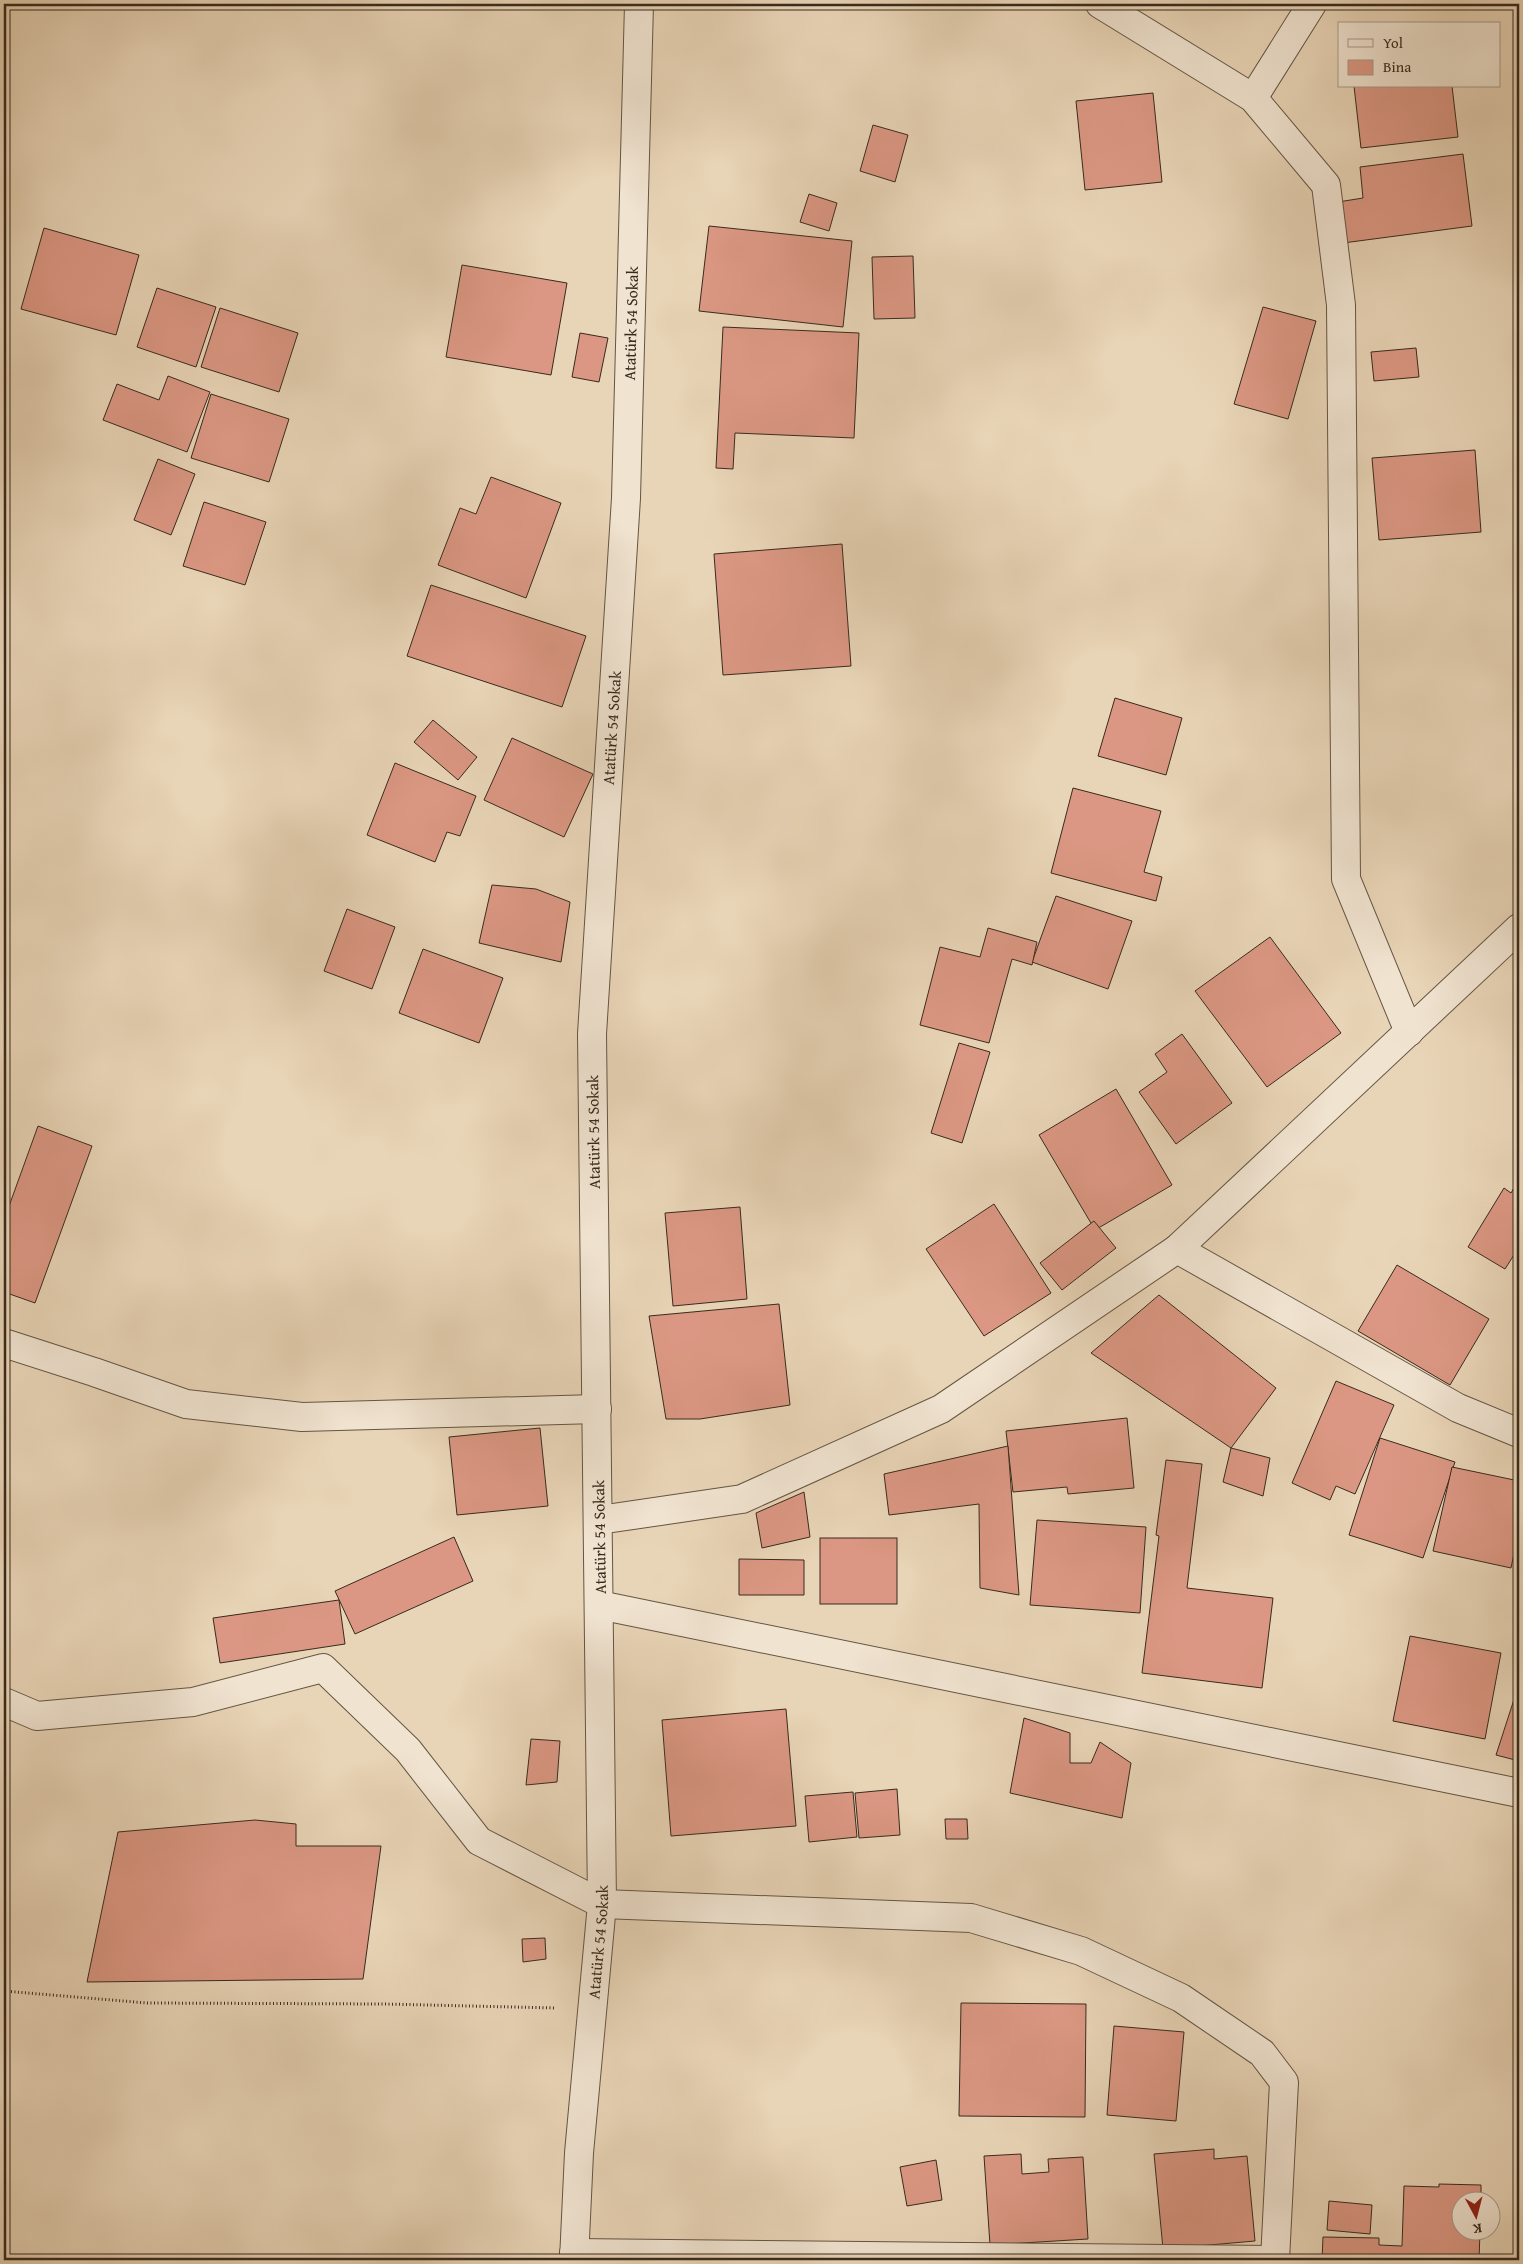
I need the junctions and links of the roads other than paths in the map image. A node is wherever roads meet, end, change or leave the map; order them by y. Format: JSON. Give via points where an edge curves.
{"nodes":[{"id":1,"x":639,"y":4,"type":"edge"},
{"id":2,"x":1100,"y":4,"type":"edge"},
{"id":3,"x":1312,"y":4,"type":"edge"},
{"id":4,"x":1253,"y":98,"type":"junction"},
{"id":5,"x":1519,"y":928,"type":"edge"},
{"id":6,"x":1409,"y":1032,"type":"junction"},
{"id":7,"x":1177,"y":1249,"type":"junction"},
{"id":8,"x":4,"y":1344,"type":"edge"},
{"id":9,"x":597,"y":1409,"type":"junction"},
{"id":10,"x":1519,"y":1433,"type":"edge"},
{"id":11,"x":599,"y":1520,"type":"junction"},
{"id":12,"x":599,"y":1605,"type":"junction"},
{"id":13,"x":4,"y":1702,"type":"edge"},
{"id":14,"x":1519,"y":1793,"type":"edge"},
{"id":15,"x":602,"y":1904,"type":"junction"},
{"id":16,"x":574,"y":2257,"type":"edge"}],
"edges":[{"from":1,"to":9,"type":"street","name":"Atatürk 54 Sokak","via":[[626,498],[592,1034]]},
{"from":2,"to":4,"type":"street"},
{"from":3,"to":4,"type":"street"},
{"from":4,"to":6,"type":"street","via":[[1326,185],[1341,305],[1346,879]]},
{"from":5,"to":6,"type":"street"},
{"from":6,"to":7,"type":"street"},
{"from":7,"to":10,"type":"street","via":[[1458,1408]]},
{"from":7,"to":11,"type":"street","via":[[941,1409],[742,1499]]},
{"from":8,"to":9,"type":"street","via":[[186,1404],[302,1416]]},
{"from":9,"to":11,"type":"street","name":"Atatürk 54 Sokak"},
{"from":11,"to":12,"type":"street","name":"Atatürk 54 Sokak"},
{"from":12,"to":14,"type":"street"},
{"from":12,"to":15,"type":"street","name":"Atatürk 54 Sokak"},
{"from":13,"to":15,"type":"street","via":[[37,1716],[193,1702],[323,1668],[408,1750],[479,1840]]},
{"from":15,"to":16,"type":"street","name":"Atatürk 54 Sokak","via":[[579,2153]]},
{"from":15,"to":16,"type":"street","via":[[971,1918],[1081,1951],[1181,1998],[1262,2054],[1284,2082],[1275,2260]]}]}
